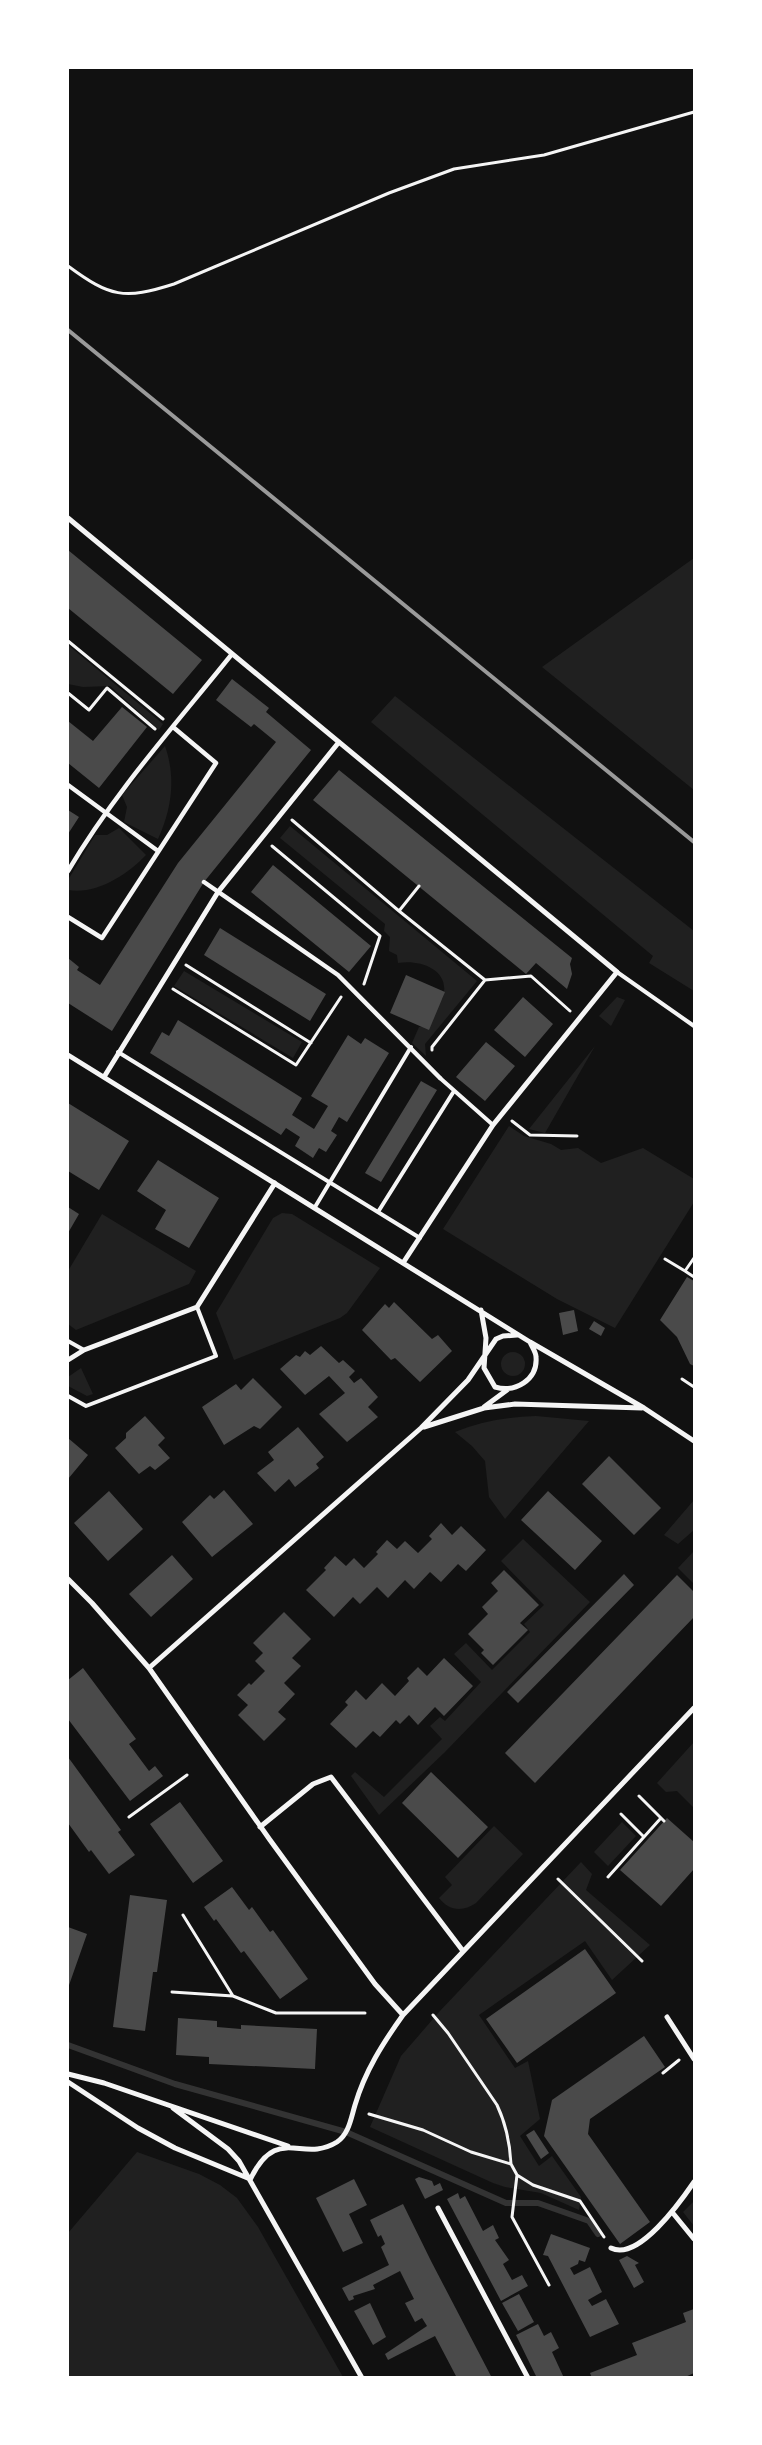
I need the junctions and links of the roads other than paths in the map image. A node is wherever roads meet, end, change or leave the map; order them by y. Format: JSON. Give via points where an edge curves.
{"nodes":[{"id":1,"x":68,"y":518,"type":"edge"},
{"id":2,"x":232,"y":654,"type":"junction"},
{"id":3,"x":173,"y":727,"type":"junction"},
{"id":4,"x":340,"y":742,"type":"junction"},
{"id":5,"x":68,"y":785,"type":"edge"},
{"id":6,"x":105,"y":812,"type":"junction"},
{"id":7,"x":158,"y":852,"type":"junction"},
{"id":8,"x":68,"y":871,"type":"edge"},
{"id":9,"x":204,"y":882,"type":"dead end"},
{"id":10,"x":218,"y":892,"type":"junction"},
{"id":11,"x":68,"y":917,"type":"edge"},
{"id":12,"x":617,"y":972,"type":"junction"},
{"id":13,"x":694,"y":1026,"type":"edge"},
{"id":14,"x":411,"y":1046,"type":"junction"},
{"id":15,"x":118,"y":1052,"type":"junction"},
{"id":16,"x":68,"y":1055,"type":"edge"},
{"id":17,"x":104,"y":1077,"type":"junction"},
{"id":18,"x":440,"y":1078,"type":"joint"},
{"id":19,"x":454,"y":1092,"type":"junction"},
{"id":20,"x":493,"y":1125,"type":"junction"},
{"id":21,"x":275,"y":1182,"type":"junction"},
{"id":22,"x":329,"y":1182,"type":"junction"},
{"id":23,"x":314,"y":1207,"type":"junction"},
{"id":24,"x":378,"y":1212,"type":"junction"},
{"id":25,"x":420,"y":1238,"type":"junction"},
{"id":26,"x":404,"y":1263,"type":"junction"},
{"id":27,"x":197,"y":1307,"type":"junction"},
{"id":28,"x":481,"y":1310,"type":"junction"},
{"id":29,"x":522,"y":1336,"type":"junction"},
{"id":30,"x":68,"y":1341,"type":"edge"},
{"id":31,"x":530,"y":1342,"type":"junction"},
{"id":32,"x":84,"y":1350,"type":"junction"},
{"id":33,"x":485,"y":1356,"type":"junction"},
{"id":34,"x":68,"y":1360,"type":"edge"},
{"id":35,"x":508,"y":1389,"type":"junction"},
{"id":36,"x":68,"y":1396,"type":"edge"},
{"id":37,"x":484,"y":1408,"type":"junction"},
{"id":38,"x":644,"y":1408,"type":"junction"},
{"id":39,"x":421,"y":1428,"type":"junction"},
{"id":40,"x":694,"y":1441,"type":"edge"},
{"id":41,"x":68,"y":1579,"type":"edge"},
{"id":42,"x":149,"y":1668,"type":"junction"},
{"id":43,"x":694,"y":1708,"type":"edge"},
{"id":44,"x":260,"y":1827,"type":"junction"},
{"id":45,"x":463,"y":1951,"type":"junction"},
{"id":46,"x":403,"y":2014,"type":"junction"},
{"id":47,"x":667,"y":2017,"type":"dead end"},
{"id":48,"x":694,"y":2059,"type":"edge"},
{"id":49,"x":68,"y":2074,"type":"edge"},
{"id":50,"x":68,"y":2082,"type":"edge"},
{"id":51,"x":173,"y":2108,"type":"junction"},
{"id":52,"x":289,"y":2146,"type":"junction"},
{"id":53,"x":250,"y":2180,"type":"junction"},
{"id":54,"x":694,"y":2182,"type":"edge"},
{"id":55,"x":438,"y":2208,"type":"dead end"},
{"id":56,"x":672,"y":2212,"type":"junction"},
{"id":57,"x":694,"y":2239,"type":"edge"},
{"id":58,"x":611,"y":2248,"type":"road end"},
{"id":59,"x":362,"y":2378,"type":"edge"},
{"id":60,"x":528,"y":2378,"type":"edge"}],
"edges":[{"from":1,"to":2,"type":"street"},
{"from":2,"to":3,"type":"street"},
{"from":2,"to":4,"type":"street"},
{"from":3,"to":6,"type":"street"},
{"from":3,"to":7,"type":"street","via":[[216,763]]},
{"from":4,"to":10,"type":"street"},
{"from":4,"to":12,"type":"street"},
{"from":5,"to":6,"type":"street"},
{"from":6,"to":7,"type":"street"},
{"from":6,"to":8,"type":"street"},
{"from":7,"to":11,"type":"street","via":[[102,938]]},
{"from":9,"to":10,"type":"street"},
{"from":10,"to":14,"type":"street","via":[[338,975]]},
{"from":10,"to":15,"type":"street"},
{"from":12,"to":13,"type":"lane"},
{"from":12,"to":20,"type":"street"},
{"from":14,"to":18,"type":"street"},
{"from":14,"to":22,"type":"lane"},
{"from":15,"to":17,"type":"street"},
{"from":15,"to":22,"type":"lane"},
{"from":16,"to":17,"type":"street"},
{"from":17,"to":21,"type":"street"},
{"from":18,"to":19,"type":"lane"},
{"from":19,"to":20,"type":"lane"},
{"from":19,"to":24,"type":"lane"},
{"from":20,"to":25,"type":"street"},
{"from":21,"to":23,"type":"street"},
{"from":21,"to":27,"type":"street"},
{"from":22,"to":23,"type":"lane"},
{"from":22,"to":24,"type":"lane"},
{"from":23,"to":26,"type":"street"},
{"from":24,"to":25,"type":"lane"},
{"from":25,"to":26,"type":"street"},
{"from":26,"to":28,"type":"street"},
{"from":27,"to":32,"type":"street"},
{"from":27,"to":36,"type":"lane","via":[[216,1356],[86,1406]]},
{"from":28,"to":29,"type":"street"},
{"from":28,"to":33,"type":"street","via":[[486,1338]]},
{"from":29,"to":31,"type":"street"},
{"from":29,"to":33,"type":"street","via":[[503,1336],[491,1345]]},
{"from":30,"to":32,"type":"lane"},
{"from":31,"to":35,"type":"street","via":[[536,1358],[533,1372],[522,1386]]},
{"from":31,"to":38,"type":"street"},
{"from":32,"to":34,"type":"street"},
{"from":33,"to":35,"type":"street","via":[[484,1368],[491,1382],[496,1387]]},
{"from":33,"to":39,"type":"street","via":[[468,1380]]},
{"from":35,"to":37,"type":"street"},
{"from":37,"to":38,"type":"street","via":[[542,1404]]},
{"from":37,"to":39,"type":"street"},
{"from":38,"to":40,"type":"street"},
{"from":39,"to":42,"type":"street"},
{"from":41,"to":42,"type":"street"},
{"from":42,"to":44,"type":"street"},
{"from":43,"to":45,"type":"street"},
{"from":44,"to":45,"type":"street","via":[[313,1784],[331,1777]]},
{"from":44,"to":46,"type":"street","via":[[375,1984]]},
{"from":45,"to":46,"type":"street"},
{"from":46,"to":52,"type":"street","via":[[375,2056],[346,2132],[338,2142],[307,2149]]},
{"from":47,"to":48,"type":"street"},
{"from":49,"to":51,"type":"street","via":[[104,2083]]},
{"from":50,"to":53,"type":"street","via":[[175,2148]]},
{"from":51,"to":52,"type":"street"},
{"from":51,"to":53,"type":"street","via":[[228,2149]]},
{"from":52,"to":53,"type":"street","via":[[261,2160]]},
{"from":53,"to":59,"type":"street"},
{"from":54,"to":56,"type":"street"},
{"from":55,"to":60,"type":"street"},
{"from":56,"to":57,"type":"street"},
{"from":56,"to":58,"type":"street","via":[[651,2234],[624,2250]]}]}
